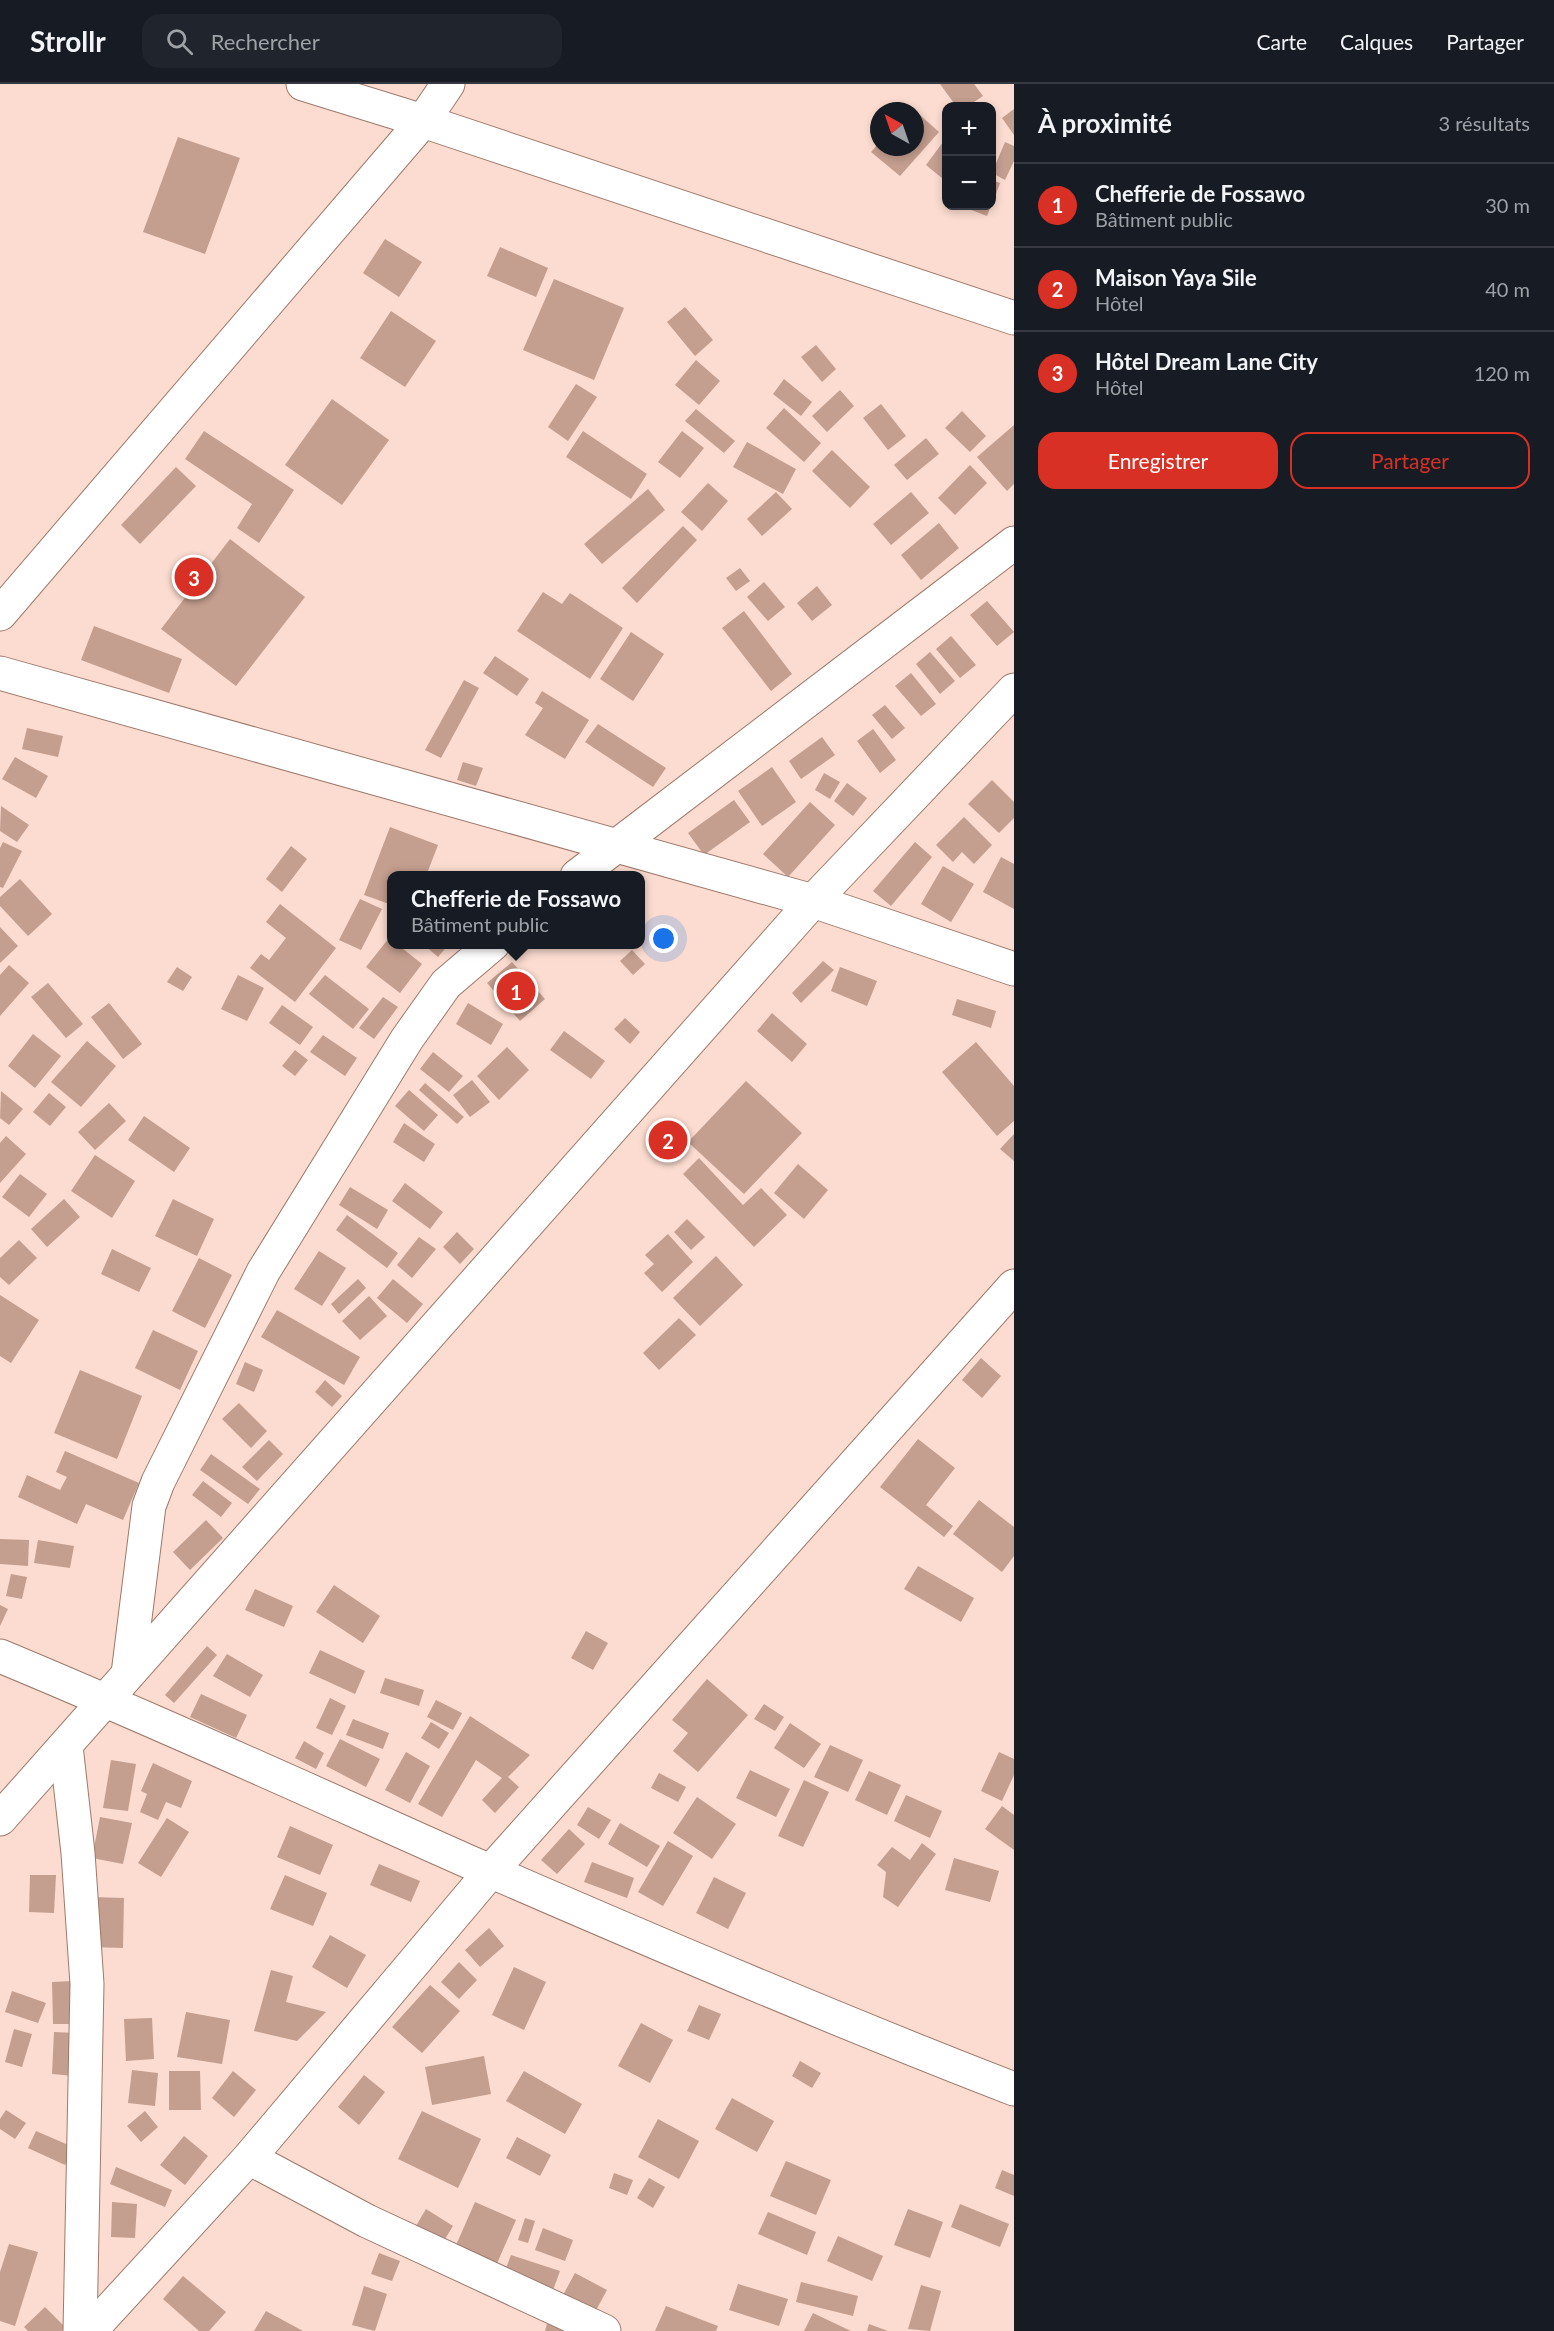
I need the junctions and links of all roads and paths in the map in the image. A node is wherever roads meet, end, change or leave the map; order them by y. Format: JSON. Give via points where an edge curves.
{"nodes":[{"id":1,"x":303,"y":84,"type":"edge"},
{"id":2,"x":448,"y":84,"type":"edge"},
{"id":3,"x":423,"y":121,"type":"junction"},
{"id":4,"x":1014,"y":318,"type":"edge"},
{"id":5,"x":1014,"y":543,"type":"edge"},
{"id":6,"x":10,"y":586,"type":"edge"},
{"id":7,"x":0,"y":614,"type":"edge"},
{"id":8,"x":0,"y":673,"type":"edge"},
{"id":9,"x":1014,"y":690,"type":"edge"},
{"id":10,"x":614,"y":845,"type":"junction"},
{"id":11,"x":583,"y":871,"type":"edge"},
{"id":12,"x":813,"y":901,"type":"junction"},
{"id":13,"x":488,"y":949,"type":"edge"},
{"id":14,"x":1014,"y":969,"type":"edge"},
{"id":15,"x":1014,"y":1286,"type":"edge"},
{"id":16,"x":0,"y":1656,"type":"edge"},
{"id":17,"x":128,"y":1674,"type":"junction"},
{"id":18,"x":106,"y":1700,"type":"junction"},
{"id":19,"x":66,"y":1746,"type":"junction"},
{"id":20,"x":0,"y":1819,"type":"edge"},
{"id":21,"x":491,"y":1871,"type":"junction"},
{"id":22,"x":1014,"y":2089,"type":"edge"},
{"id":23,"x":249,"y":2158,"type":"junction"},
{"id":24,"x":80,"y":2331,"type":"edge"},
{"id":25,"x":90,"y":2331,"type":"edge"},
{"id":26,"x":604,"y":2331,"type":"edge"}],
"edges":[{"from":1,"to":3,"type":"street"},
{"from":2,"to":3,"type":"street"},
{"from":3,"to":4,"type":"street"},
{"from":3,"to":6,"type":"street"},
{"from":5,"to":10,"type":"street"},
{"from":6,"to":7,"type":"street"},
{"from":8,"to":10,"type":"street"},
{"from":9,"to":12,"type":"street"},
{"from":10,"to":11,"type":"street"},
{"from":10,"to":12,"type":"street"},
{"from":12,"to":14,"type":"street"},
{"from":12,"to":17,"type":"street"},
{"from":13,"to":17,"type":"street","via":[[446,984],[407,1039],[264,1272],[158,1482],[148,1506]]},
{"from":15,"to":21,"type":"street"},
{"from":16,"to":18,"type":"street"},
{"from":17,"to":18,"type":"street"},
{"from":18,"to":19,"type":"street"},
{"from":18,"to":21,"type":"street"},
{"from":19,"to":20,"type":"street"},
{"from":19,"to":24,"type":"street","via":[[87,1984]]},
{"from":21,"to":22,"type":"street","via":[[857,2029]]},
{"from":21,"to":23,"type":"street"},
{"from":23,"to":25,"type":"street"},
{"from":23,"to":26,"type":"street","via":[[367,2221]]}]}
